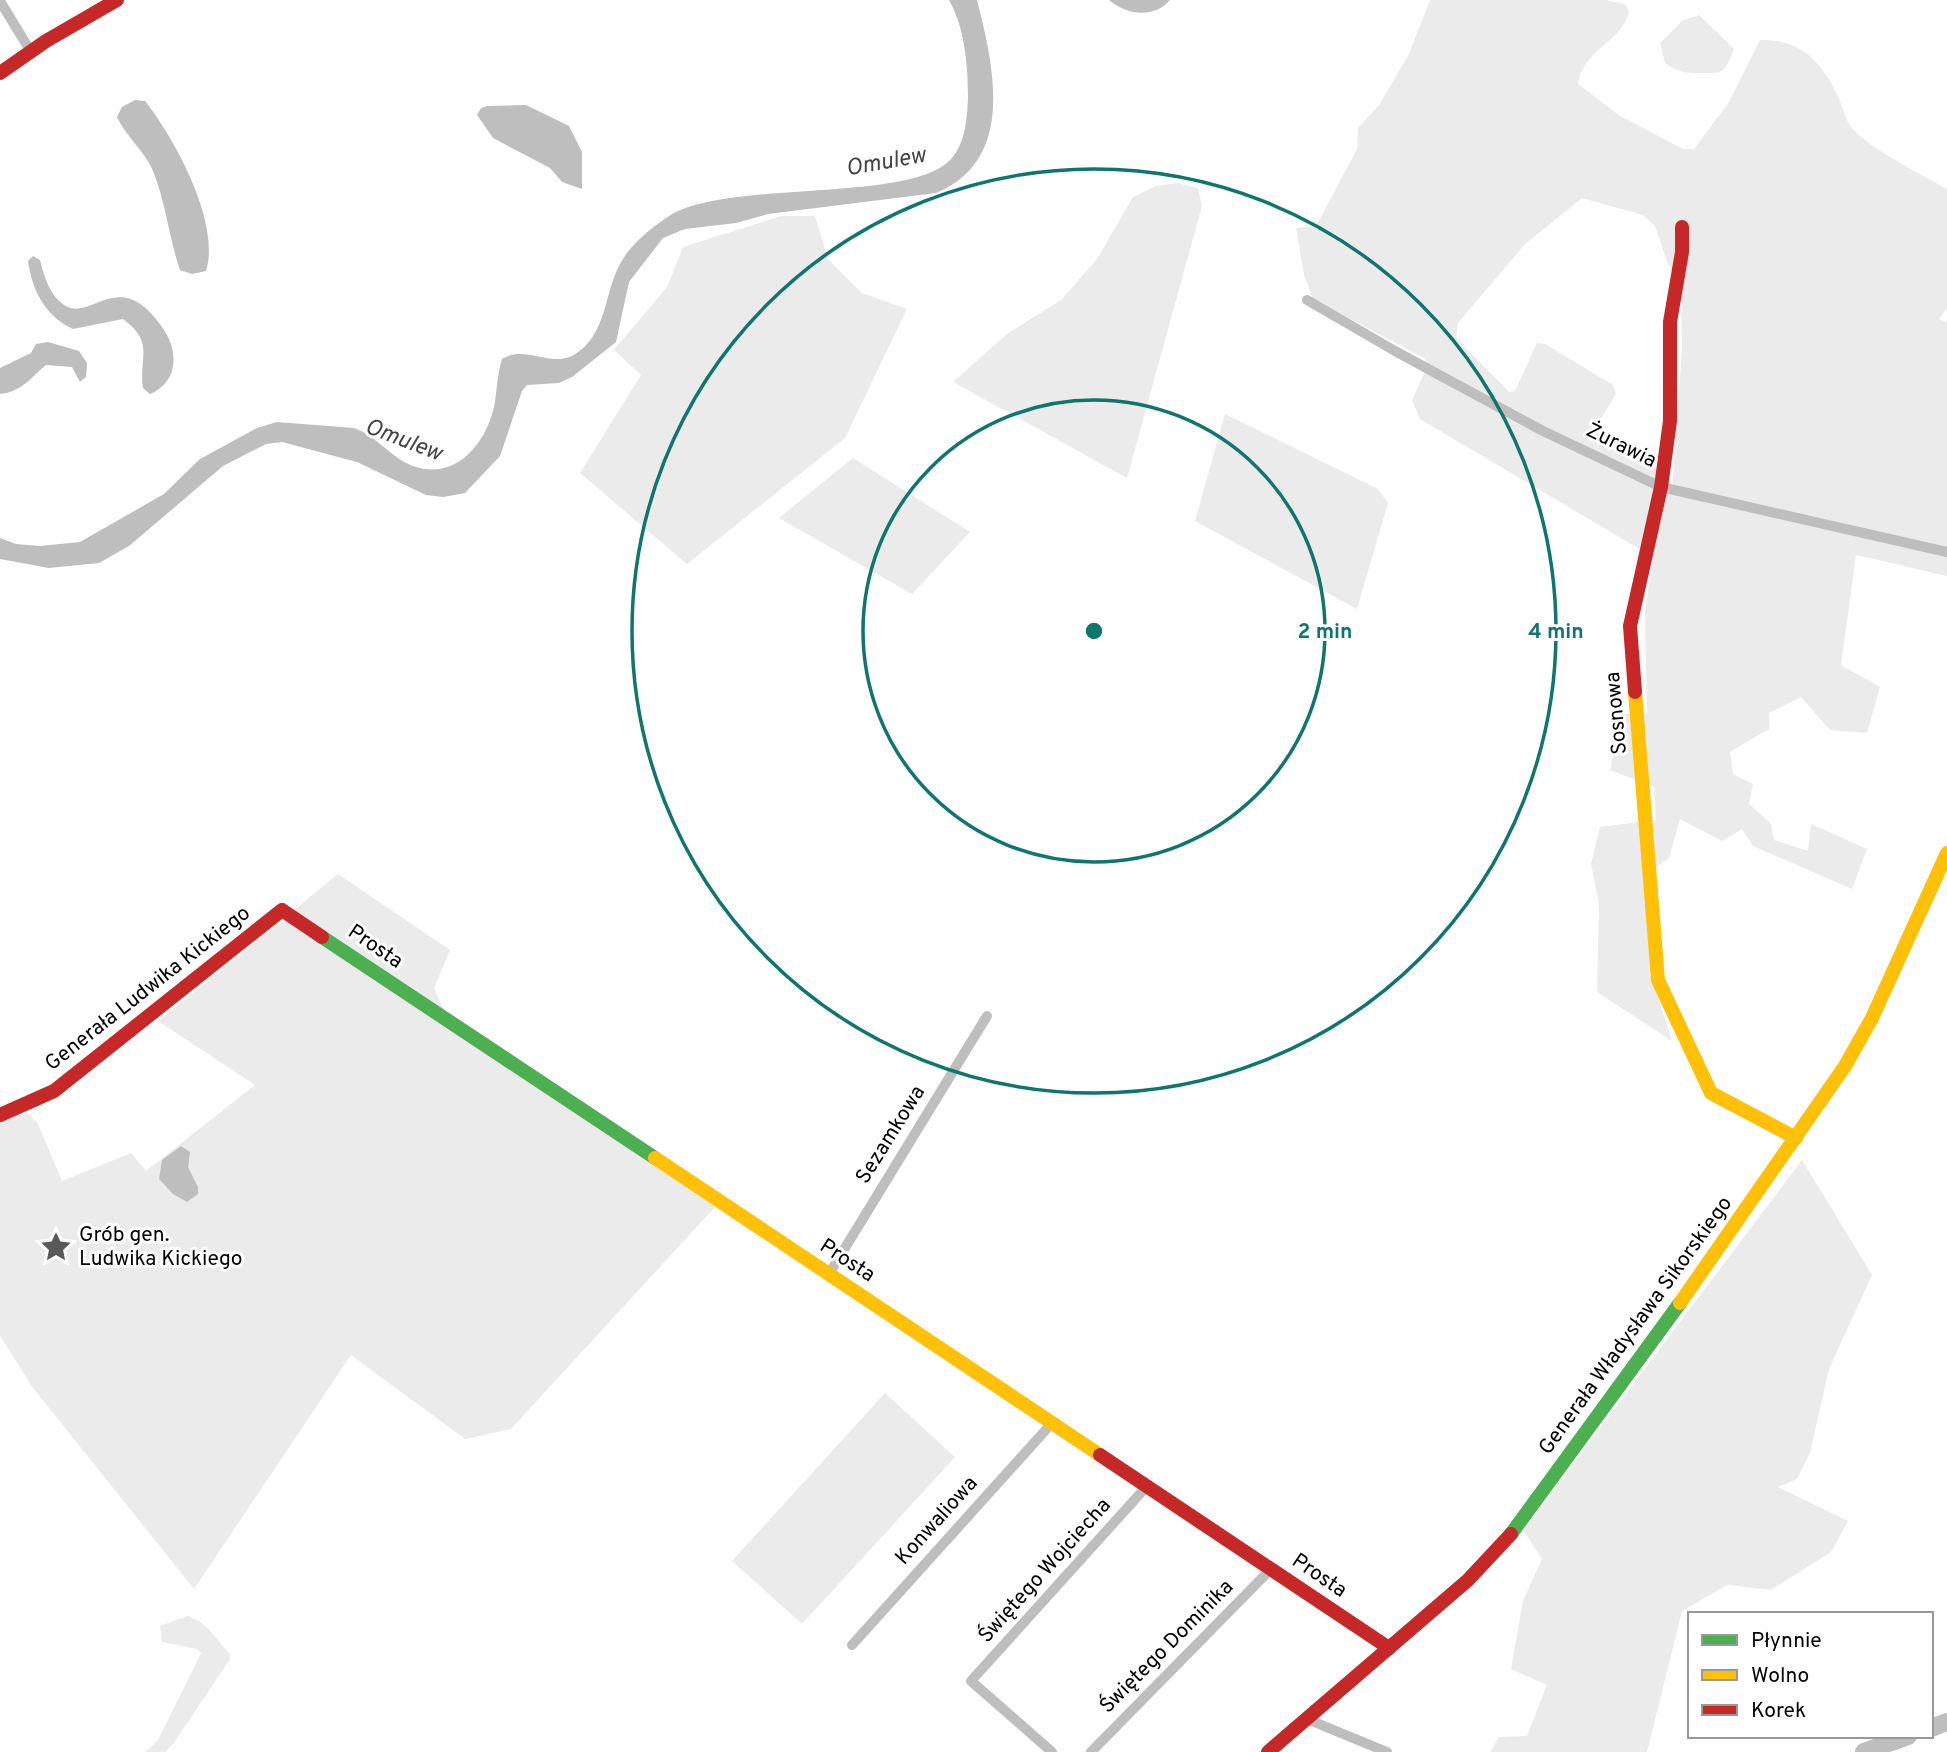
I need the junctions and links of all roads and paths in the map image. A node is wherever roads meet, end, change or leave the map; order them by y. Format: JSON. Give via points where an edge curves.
{"nodes":[{"id":1,"x":117,"y":0,"type":"edge"},
{"id":2,"x":0,"y":1,"type":"edge"},
{"id":3,"x":31,"y":52,"type":"junction"},
{"id":4,"x":0,"y":73,"type":"edge"},
{"id":5,"x":1682,"y":227,"type":"dead end"},
{"id":6,"x":1307,"y":300,"type":"dead end"},
{"id":7,"x":1661,"y":487,"type":"junction"},
{"id":8,"x":1947,"y":552,"type":"edge"},
{"id":9,"x":1947,"y":853,"type":"edge"},
{"id":10,"x":282,"y":910,"type":"joint"},
{"id":11,"x":987,"y":1016,"type":"dead end"},
{"id":12,"x":0,"y":1115,"type":"edge"},
{"id":13,"x":1796,"y":1138,"type":"junction"},
{"id":14,"x":829,"y":1274,"type":"junction"},
{"id":15,"x":1052,"y":1423,"type":"junction"},
{"id":16,"x":1147,"y":1486,"type":"junction"},
{"id":17,"x":1271,"y":1570,"type":"junction"},
{"id":18,"x":852,"y":1645,"type":"dead end"},
{"id":19,"x":1389,"y":1648,"type":"junction"},
{"id":20,"x":1307,"y":1719,"type":"junction"},
{"id":21,"x":1052,"y":1752,"type":"edge"},
{"id":22,"x":1091,"y":1752,"type":"edge"},
{"id":23,"x":1268,"y":1752,"type":"edge"},
{"id":24,"x":1387,"y":1752,"type":"edge"}],
"edges":[{"from":1,"to":3,"type":"street"},
{"from":2,"to":3,"type":"street"},
{"from":3,"to":4,"type":"street"},
{"from":5,"to":7,"type":"street","name":"Sosnowa","via":[[1670,322],[1670,421]]},
{"from":6,"to":7,"type":"street","name":"Żurawia","via":[[1544,430]]},
{"from":7,"to":8,"type":"street","name":"Żurawia"},
{"from":7,"to":13,"type":"street","name":"Sosnowa","via":[[1630,626],[1658,980],[1711,1093]]},
{"from":9,"to":13,"type":"street","name":"Generała Władysława Sikorskiego","via":[[1872,1018]]},
{"from":10,"to":12,"type":"street","name":"Generała Ludwika Kickiego","via":[[54,1091]]},
{"from":10,"to":14,"type":"street","name":"Prosta"},
{"from":11,"to":14,"type":"street","name":"Sezamkowa"},
{"from":13,"to":19,"type":"street","name":"Generała Władysława Sikorskiego","via":[[1518,1526],[1468,1580]]},
{"from":14,"to":15,"type":"street","name":"Prosta"},
{"from":15,"to":16,"type":"street","name":"Prosta"},
{"from":15,"to":18,"type":"street","name":"Konwaliowa"},
{"from":16,"to":17,"type":"street","name":"Prosta"},
{"from":16,"to":21,"type":"street","name":"Świętego Wojciecha","via":[[971,1681]]},
{"from":17,"to":19,"type":"street","name":"Prosta"},
{"from":17,"to":22,"type":"street","name":"Świętego Dominika"},
{"from":19,"to":20,"type":"street","name":"Generała Władysława Sikorskiego"},
{"from":20,"to":23,"type":"street","name":"Generała Władysława Sikorskiego"},
{"from":20,"to":24,"type":"street"}]}
